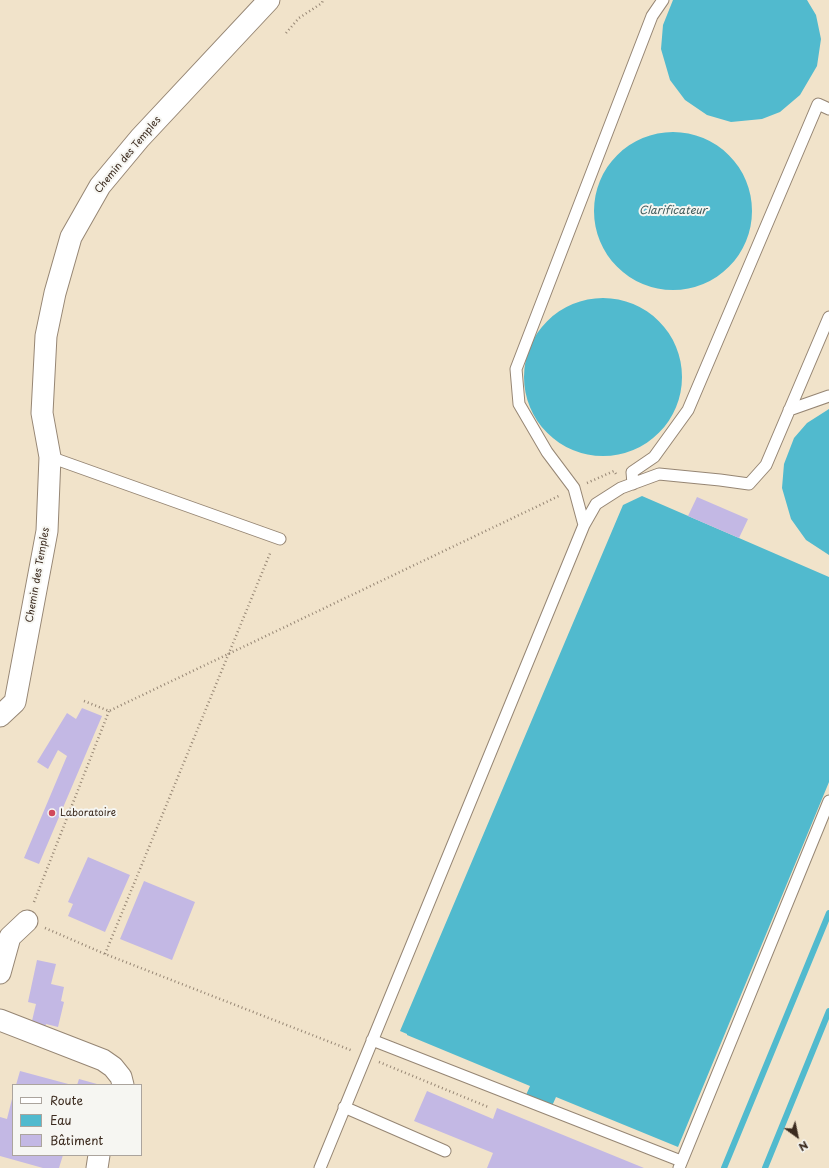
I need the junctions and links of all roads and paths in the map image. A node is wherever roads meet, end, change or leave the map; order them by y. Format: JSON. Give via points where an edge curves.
{"nodes":[{"id":1,"x":269,"y":0,"type":"edge"},
{"id":2,"x":323,"y":0,"type":"edge"},
{"id":3,"x":663,"y":0,"type":"edge"},
{"id":4,"x":286,"y":33,"type":"dead end"},
{"id":5,"x":829,"y":109,"type":"edge"},
{"id":6,"x":829,"y":317,"type":"edge"},
{"id":7,"x":829,"y":396,"type":"edge"},
{"id":8,"x":789,"y":410,"type":"junction"},
{"id":9,"x":50,"y":456,"type":"junction"},
{"id":10,"x":633,"y":484,"type":"junction"},
{"id":11,"x":574,"y":488,"type":"junction"},
{"id":12,"x":622,"y":488,"type":"junction"},
{"id":13,"x":584,"y":525,"type":"junction"},
{"id":14,"x":278,"y":538,"type":"joint"},
{"id":15,"x":229,"y":653,"type":"junction"},
{"id":16,"x":84,"y":701,"type":"dead end"},
{"id":17,"x":109,"y":711,"type":"junction"},
{"id":18,"x":0,"y":716,"type":"edge"},
{"id":19,"x":829,"y":801,"type":"edge"},
{"id":20,"x":27,"y":921,"type":"junction"},
{"id":21,"x":105,"y":954,"type":"junction"},
{"id":22,"x":0,"y":973,"type":"edge"},
{"id":23,"x":0,"y":1020,"type":"edge"},
{"id":24,"x":372,"y":1040,"type":"junction"},
{"id":25,"x":366,"y":1056,"type":"junction"},
{"id":26,"x":123,"y":1084,"type":"edge"},
{"id":27,"x":344,"y":1107,"type":"junction"},
{"id":28,"x":488,"y":1107,"type":"dead end"},
{"id":29,"x":445,"y":1151,"type":"dead end"},
{"id":30,"x":99,"y":1156,"type":"edge"},
{"id":31,"x":680,"y":1165,"type":"edge"},
{"id":32,"x":97,"y":1168,"type":"edge"},
{"id":33,"x":320,"y":1168,"type":"edge"}],
"edges":[{"from":1,"to":9,"type":"street","name":"Chemin des Temples","via":[[140,138],[100,186],[70,237],[46,336],[42,413]]},
{"from":2,"to":4,"type":"path","via":[[298,18]]},
{"from":3,"to":11,"type":"lane","via":[[652,16],[516,369],[518,404],[547,452]]},
{"from":5,"to":10,"type":"lane","via":[[818,104],[688,410],[654,457],[632,472]]},
{"from":6,"to":8,"type":"lane"},
{"from":7,"to":8,"type":"lane"},
{"from":8,"to":10,"type":"lane","via":[[766,465],[749,484],[659,474]]},
{"from":9,"to":14,"type":"lane"},
{"from":9,"to":18,"type":"street","name":"Chemin des Temples","via":[[47,531],[15,702]]},
{"from":10,"to":12,"type":"lane"},
{"from":11,"to":12,"type":"path","via":[[614,471]]},
{"from":11,"to":13,"type":"lane"},
{"from":11,"to":15,"type":"path"},
{"from":12,"to":13,"type":"lane","via":[[596,504]]},
{"from":13,"to":24,"type":"lane"},
{"from":14,"to":15,"type":"path"},
{"from":15,"to":17,"type":"path"},
{"from":15,"to":21,"type":"path"},
{"from":16,"to":17,"type":"path"},
{"from":17,"to":20,"type":"path"},
{"from":19,"to":31,"type":"lane"},
{"from":20,"to":21,"type":"path"},
{"from":20,"to":22,"type":"street","via":[[10,937]]},
{"from":21,"to":25,"type":"path"},
{"from":23,"to":26,"type":"street","via":[[103,1060],[113,1067]]},
{"from":24,"to":25,"type":"lane"},
{"from":24,"to":31,"type":"lane"},
{"from":25,"to":27,"type":"lane"},
{"from":25,"to":28,"type":"path"},
{"from":27,"to":29,"type":"lane"},
{"from":27,"to":33,"type":"lane"},
{"from":30,"to":32,"type":"street"}]}
